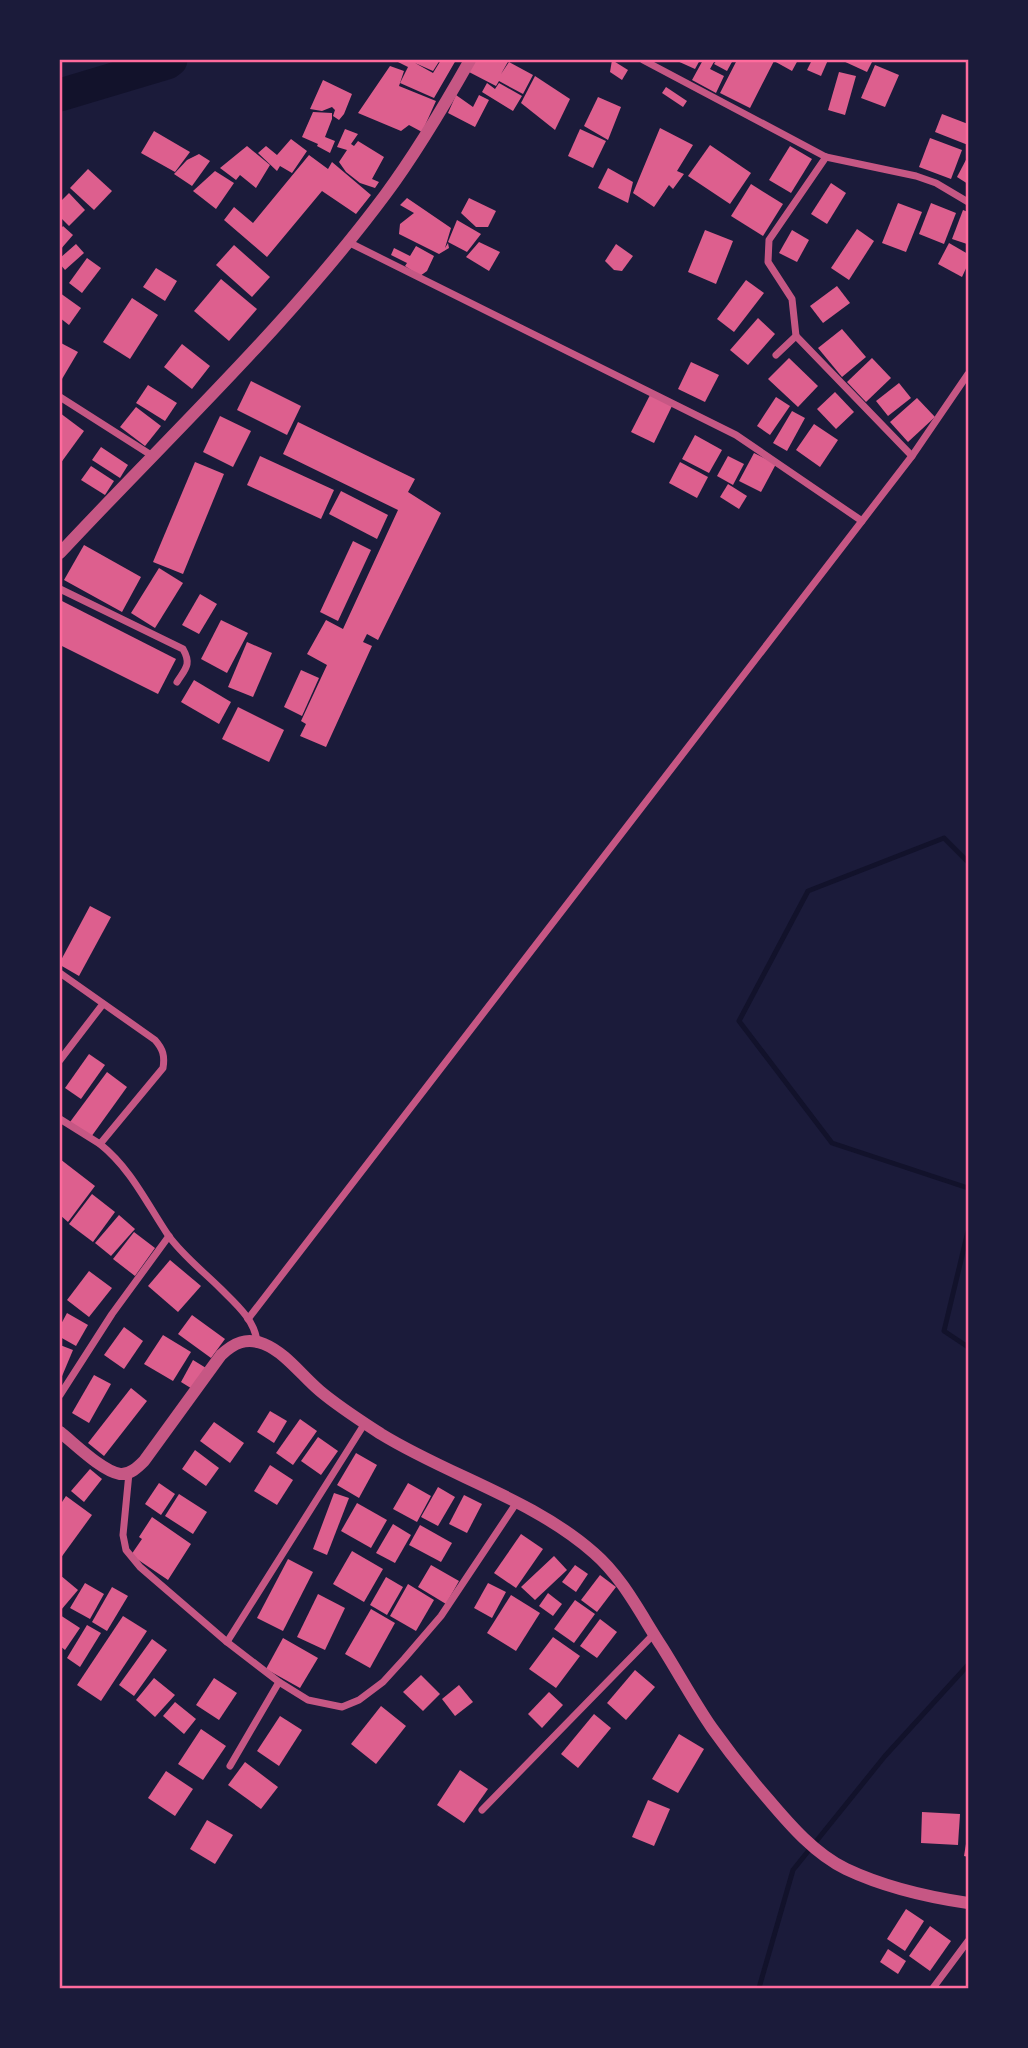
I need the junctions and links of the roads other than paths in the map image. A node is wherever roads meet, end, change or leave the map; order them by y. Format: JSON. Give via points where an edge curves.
{"nodes":[{"id":1,"x":470,"y":60,"type":"edge"},
{"id":2,"x":643,"y":60,"type":"edge"},
{"id":3,"x":827,"y":157,"type":"junction"},
{"id":4,"x":968,"y":202,"type":"edge"},
{"id":5,"x":348,"y":242,"type":"junction"},
{"id":6,"x":796,"y":336,"type":"junction"},
{"id":7,"x":776,"y":355,"type":"dead end"},
{"id":8,"x":968,"y":373,"type":"edge"},
{"id":9,"x":60,"y":397,"type":"edge"},
{"id":10,"x":151,"y":455,"type":"junction"},
{"id":11,"x":912,"y":456,"type":"junction"},
{"id":12,"x":862,"y":521,"type":"junction"},
{"id":13,"x":60,"y":553,"type":"edge"},
{"id":14,"x":60,"y":589,"type":"edge"},
{"id":15,"x":177,"y":682,"type":"dead end"},
{"id":16,"x":60,"y":973,"type":"edge"},
{"id":17,"x":103,"y":1004,"type":"junction"},
{"id":18,"x":60,"y":1060,"type":"edge"},
{"id":19,"x":60,"y":1119,"type":"edge"},
{"id":20,"x":100,"y":1144,"type":"junction"},
{"id":21,"x":169,"y":1236,"type":"junction"},
{"id":22,"x":248,"y":1319,"type":"junction"},
{"id":23,"x":257,"y":1342,"type":"junction"},
{"id":24,"x":60,"y":1395,"type":"edge"},
{"id":25,"x":365,"y":1423,"type":"junction"},
{"id":26,"x":60,"y":1432,"type":"edge"},
{"id":27,"x":129,"y":1473,"type":"junction"},
{"id":28,"x":517,"y":1502,"type":"junction"},
{"id":29,"x":654,"y":1634,"type":"junction"},
{"id":30,"x":227,"y":1642,"type":"junction"},
{"id":31,"x":279,"y":1682,"type":"junction"},
{"id":32,"x":230,"y":1766,"type":"dead end"},
{"id":33,"x":482,"y":1810,"type":"dead end"},
{"id":34,"x":968,"y":1903,"type":"edge"},
{"id":35,"x":968,"y":1941,"type":"edge"},
{"id":36,"x":933,"y":1989,"type":"edge"}],
"edges":[{"from":1,"to":5,"type":"street","via":[[386,194]]},
{"from":2,"to":3,"type":"street"},
{"from":3,"to":4,"type":"street","via":[[916,176]]},
{"from":3,"to":6,"type":"street","via":[[769,240],[768,262],[792,299]]},
{"from":5,"to":10,"type":"street","via":[[242,364]]},
{"from":5,"to":12,"type":"street","via":[[736,435]]},
{"from":6,"to":7,"type":"street"},
{"from":6,"to":11,"type":"street"},
{"from":8,"to":11,"type":"street"},
{"from":9,"to":10,"type":"street"},
{"from":10,"to":13,"type":"street"},
{"from":11,"to":12,"type":"street"},
{"from":12,"to":22,"type":"street"},
{"from":14,"to":15,"type":"street","via":[[183,649],[187,666]]},
{"from":16,"to":17,"type":"street"},
{"from":17,"to":18,"type":"street"},
{"from":17,"to":20,"type":"street","via":[[155,1040],[165,1058],[163,1068]]},
{"from":19,"to":20,"type":"street"},
{"from":20,"to":21,"type":"street","via":[[129,1173]]},
{"from":21,"to":22,"type":"street"},
{"from":21,"to":24,"type":"street"},
{"from":22,"to":23,"type":"street"},
{"from":23,"to":25,"type":"street","via":[[276,1350],[321,1392]]},
{"from":23,"to":27,"type":"street","via":[[233,1344],[221,1355],[145,1461]]},
{"from":25,"to":28,"type":"street"},
{"from":25,"to":30,"type":"street"},
{"from":26,"to":27,"type":"street","via":[[110,1470]]},
{"from":27,"to":30,"type":"street","via":[[123,1535],[126,1550],[139,1567]]},
{"from":28,"to":29,"type":"street","via":[[594,1553],[611,1570]]},
{"from":28,"to":31,"type":"street","via":[[441,1616],[383,1682],[342,1707],[308,1700]]},
{"from":29,"to":33,"type":"street"},
{"from":29,"to":34,"type":"street","via":[[711,1727],[789,1825],[824,1855],[872,1879]]},
{"from":30,"to":31,"type":"street"},
{"from":31,"to":32,"type":"street"},
{"from":35,"to":36,"type":"street"}]}
